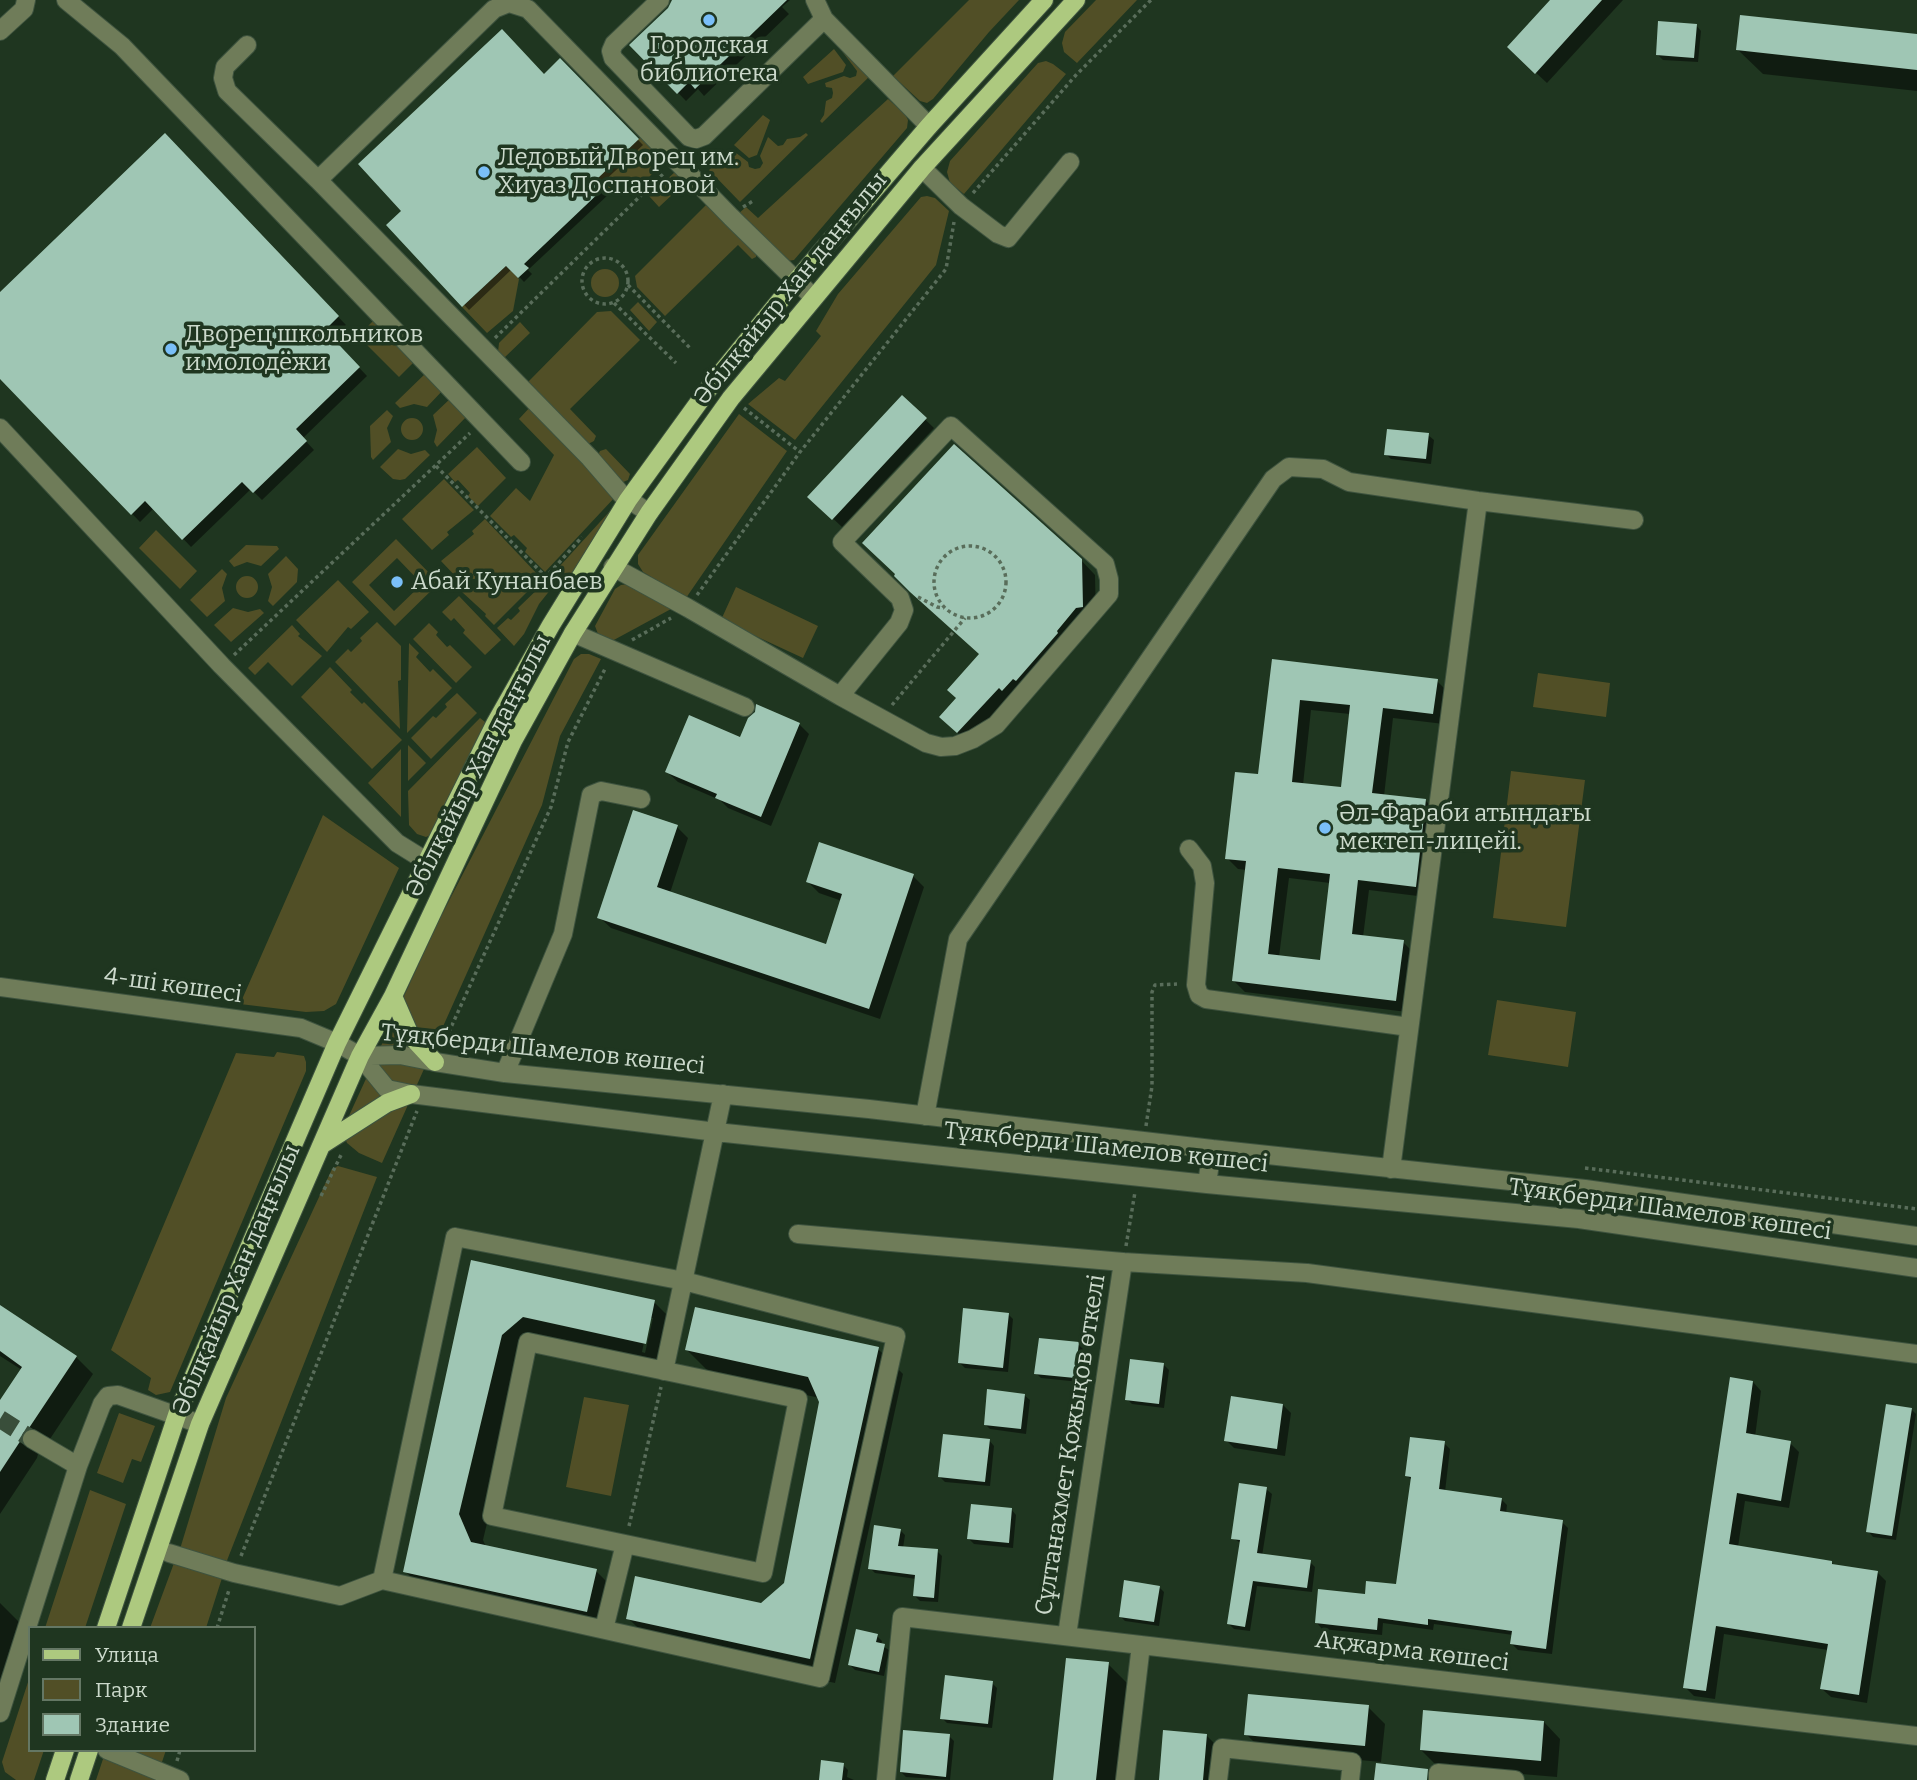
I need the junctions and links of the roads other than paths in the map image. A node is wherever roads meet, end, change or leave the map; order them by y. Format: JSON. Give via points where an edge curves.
{"nodes":[{"id":1,"x":26,"y":0,"type":"edge"},
{"id":2,"x":66,"y":0,"type":"edge"},
{"id":3,"x":660,"y":0,"type":"edge"},
{"id":4,"x":815,"y":0,"type":"edge"},
{"id":5,"x":1044,"y":0,"type":"edge"},
{"id":6,"x":1076,"y":0,"type":"edge"},
{"id":7,"x":824,"y":19,"type":"junction"},
{"id":8,"x":0,"y":31,"type":"edge"},
{"id":9,"x":247,"y":45,"type":"dead end"},
{"id":10,"x":929,"y":126,"type":"junction"},
{"id":11,"x":1070,"y":162,"type":"dead end"},
{"id":12,"x":922,"y":168,"type":"junction"},
{"id":13,"x":318,"y":180,"type":"junction"},
{"id":14,"x":796,"y":281,"type":"junction"},
{"id":15,"x":813,"y":297,"type":"junction"},
{"id":16,"x":0,"y":428,"type":"edge"},
{"id":17,"x":521,"y":462,"type":"dead end"},
{"id":18,"x":628,"y":500,"type":"junction"},
{"id":19,"x":1478,"y":501,"type":"junction"},
{"id":20,"x":649,"y":513,"type":"junction"},
{"id":21,"x":1634,"y":520,"type":"dead end"},
{"id":22,"x":614,"y":568,"type":"junction"},
{"id":23,"x":573,"y":633,"type":"junction"},
{"id":24,"x":840,"y":696,"type":"junction"},
{"id":25,"x":745,"y":706,"type":"dead end"},
{"id":26,"x":641,"y":799,"type":"dead end"},
{"id":27,"x":1189,"y":849,"type":"dead end"},
{"id":28,"x":426,"y":861,"type":"junction"},
{"id":29,"x":0,"y":987,"type":"edge"},
{"id":30,"x":393,"y":996,"type":"junction"},
{"id":31,"x":1409,"y":1027,"type":"junction"},
{"id":32,"x":337,"y":1042,"type":"junction"},
{"id":33,"x":360,"y":1056,"type":"junction"},
{"id":34,"x":435,"y":1062,"type":"junction"},
{"id":35,"x":505,"y":1073,"type":"junction"},
{"id":36,"x":723,"y":1094,"type":"junction"},
{"id":37,"x":417,"y":1095,"type":"junction"},
{"id":38,"x":925,"y":1116,"type":"junction"},
{"id":39,"x":716,"y":1132,"type":"junction"},
{"id":40,"x":323,"y":1144,"type":"junction"},
{"id":41,"x":1212,"y":1149,"type":"junction"},
{"id":42,"x":1391,"y":1169,"type":"junction"},
{"id":43,"x":1207,"y":1184,"type":"junction"},
{"id":44,"x":798,"y":1234,"type":"dead end"},
{"id":45,"x":1917,"y":1236,"type":"edge"},
{"id":46,"x":1123,"y":1262,"type":"junction"},
{"id":47,"x":1917,"y":1268,"type":"edge"},
{"id":48,"x":684,"y":1281,"type":"junction"},
{"id":49,"x":1917,"y":1354,"type":"edge"},
{"id":50,"x":664,"y":1371,"type":"junction"},
{"id":51,"x":177,"y":1415,"type":"junction"},
{"id":52,"x":200,"y":1424,"type":"junction"},
{"id":53,"x":32,"y":1439,"type":"tunnel mouth"},
{"id":54,"x":78,"y":1466,"type":"junction"},
{"id":55,"x":625,"y":1544,"type":"junction"},
{"id":56,"x":169,"y":1553,"type":"dead end"},
{"id":57,"x":382,"y":1580,"type":"junction"},
{"id":58,"x":107,"y":1626,"type":"edge"},
{"id":59,"x":132,"y":1626,"type":"edge"},
{"id":60,"x":604,"y":1629,"type":"junction"},
{"id":61,"x":1067,"y":1635,"type":"junction"},
{"id":62,"x":1141,"y":1645,"type":"junction"},
{"id":63,"x":0,"y":1713,"type":"edge"},
{"id":64,"x":1917,"y":1736,"type":"edge"},
{"id":65,"x":64,"y":1752,"type":"edge"},
{"id":66,"x":88,"y":1752,"type":"edge"},
{"id":67,"x":112,"y":1752,"type":"edge"},
{"id":68,"x":55,"y":1780,"type":"edge"},
{"id":69,"x":79,"y":1780,"type":"edge"},
{"id":70,"x":180,"y":1780,"type":"edge"},
{"id":71,"x":886,"y":1780,"type":"edge"},
{"id":72,"x":1125,"y":1780,"type":"edge"},
{"id":73,"x":1218,"y":1780,"type":"edge"},
{"id":74,"x":1350,"y":1780,"type":"edge"},
{"id":75,"x":1438,"y":1780,"type":"edge"},
{"id":76,"x":1515,"y":1780,"type":"edge"}],
"edges":[{"from":1,"to":8,"type":"street","via":[[24,9]]},
{"from":2,"to":17,"type":"street","via":[[122,46]]},
{"from":3,"to":7,"type":"street","via":[[611,51],[689,137],[696,139]]},
{"from":4,"to":7,"type":"street"},
{"from":5,"to":10,"type":"main road","name":"Әбілқайыр Хан даңғылы"},
{"from":6,"to":12,"type":"main road","name":"Әбілқайыр Хан даңғылы"},
{"from":7,"to":10,"type":"street"},
{"from":9,"to":13,"type":"street","via":[[225,67],[227,91]]},
{"from":10,"to":14,"type":"main road","name":"Әбілқайыр Хан даңғылы"},
{"from":11,"to":12,"type":"street","via":[[1008,238],[961,206]]},
{"from":12,"to":15,"type":"main road","name":"Әбілқайыр Хан даңғылы"},
{"from":13,"to":14,"type":"street","via":[[494,9],[509,3],[528,9]]},
{"from":13,"to":18,"type":"street"},
{"from":14,"to":15,"type":"street"},
{"from":14,"to":18,"type":"main road","name":"Әбілқайыр Хан даңғылы","via":[[712,384]]},
{"from":15,"to":20,"type":"main road","name":"Әбілқайыр Хан даңғылы","via":[[730,398]]},
{"from":16,"to":28,"type":"street","via":[[222,666],[397,843]]},
{"from":18,"to":20,"type":"street"},
{"from":18,"to":28,"type":"main road","name":"Әбілқайыр Хан даңғылы","via":[[495,724]]},
{"from":19,"to":21,"type":"street"},
{"from":19,"to":31,"type":"street"},
{"from":19,"to":38,"type":"street","via":[[1349,482],[1323,469],[1289,467],[1273,479],[958,939]]},
{"from":20,"to":22,"type":"main road","name":"Әбілқайыр Хан даңғылы"},
{"from":22,"to":23,"type":"main road","name":"Әбілқайыр Хан даңғылы"},
{"from":22,"to":24,"type":"street"},
{"from":23,"to":25,"type":"street"},
{"from":23,"to":30,"type":"main road","name":"Әбілқайыр Хан даңғылы","via":[[513,741]]},
{"from":24,"to":24,"type":"street","via":[[900,623],[904,610],[900,598],[842,542],[951,426],[1105,564],[1109,594],[996,725],[973,739],[955,746],[926,744]]},
{"from":26,"to":35,"type":"street","via":[[601,791],[591,795],[563,933]]},
{"from":27,"to":31,"type":"street","via":[[1202,866],[1205,883],[1196,985],[1199,995]]},
{"from":28,"to":32,"type":"main road","name":"Әбілқайыр Хан даңғылы"},
{"from":29,"to":32,"type":"street","name":"4-ші көшесі","via":[[301,1028]]},
{"from":30,"to":33,"type":"main road","name":"Әбілқайыр Хан даңғылы"},
{"from":30,"to":34,"type":"main road","via":[[410,1035]]},
{"from":31,"to":42,"type":"street"},
{"from":32,"to":33,"type":"street","name":"4-ші көшесі"},
{"from":32,"to":51,"type":"main road","name":"Әбілқайыр Хан даңғылы"},
{"from":33,"to":34,"type":"street","name":"Тұяқберди Шамелов көшесі","via":[[400,1055]]},
{"from":33,"to":37,"type":"street","name":"Тұяқберди Шамелов көшесі","via":[[387,1089]]},
{"from":33,"to":40,"type":"main road","name":"Әбілқайыр Хан даңғылы"},
{"from":34,"to":35,"type":"street","name":"Тұяқберди Шамелов көшесі"},
{"from":35,"to":36,"type":"street","name":"Тұяқберди Шамелов көшесі"},
{"from":36,"to":38,"type":"street","name":"Тұяқберди Шамелов көшесі"},
{"from":36,"to":39,"type":"street"},
{"from":37,"to":39,"type":"street","name":"Тұяқберди Шамелов көшесі"},
{"from":37,"to":40,"type":"main road","via":[[387,1103]]},
{"from":38,"to":41,"type":"street","name":"Тұяқберди Шамелов көшесі"},
{"from":39,"to":43,"type":"street","name":"Тұяқберди Шамелов көшесі"},
{"from":39,"to":48,"type":"street"},
{"from":40,"to":52,"type":"main road","name":"Әбілқайыр Хан даңғылы"},
{"from":41,"to":42,"type":"street","name":"Тұяқберди Шамелов көшесі"},
{"from":41,"to":43,"type":"street"},
{"from":42,"to":45,"type":"street","name":"Тұяқберди Шамелов көшесі","via":[[1585,1189]]},
{"from":43,"to":47,"type":"street","name":"Тұяқберди Шамелов көшесі","via":[[1579,1219]]},
{"from":44,"to":46,"type":"street"},
{"from":46,"to":49,"type":"street","via":[[1307,1273]]},
{"from":46,"to":61,"type":"street","name":"Сұлтанахмет Қожықов өткелі"},
{"from":48,"to":50,"type":"street"},
{"from":48,"to":57,"type":"street","via":[[455,1237]]},
{"from":48,"to":60,"type":"street","via":[[896,1336],[820,1678]]},
{"from":50,"to":55,"type":"street","via":[[528,1342],[492,1516]]},
{"from":50,"to":55,"type":"street","via":[[799,1399],[763,1573]]},
{"from":51,"to":52,"type":"street"},
{"from":51,"to":54,"type":"street","via":[[118,1395],[108,1396]]},
{"from":51,"to":58,"type":"main road","name":"Әбілқайыр Хан даңғылы"},
{"from":52,"to":59,"type":"main road","name":"Әбілқайыр Хан даңғылы"},
{"from":53,"to":54,"type":"street"},
{"from":54,"to":63,"type":"street"},
{"from":55,"to":60,"type":"street"},
{"from":56,"to":57,"type":"street","via":[[234,1573],[340,1596]]},
{"from":57,"to":60,"type":"street"},
{"from":61,"to":62,"type":"street","name":"Ақжарма көшесі"},
{"from":61,"to":71,"type":"street","name":"Ақжарма көшесі","via":[[902,1617]]},
{"from":62,"to":64,"type":"street","name":"Ақжарма көшесі"},
{"from":62,"to":72,"type":"street"},
{"from":65,"to":68,"type":"main road"},
{"from":66,"to":69,"type":"main road"},
{"from":67,"to":70,"type":"street"},
{"from":73,"to":74,"type":"street","via":[[1222,1748],[1352,1762]]},
{"from":75,"to":76,"type":"street","via":[[1438,1773]]}]}
